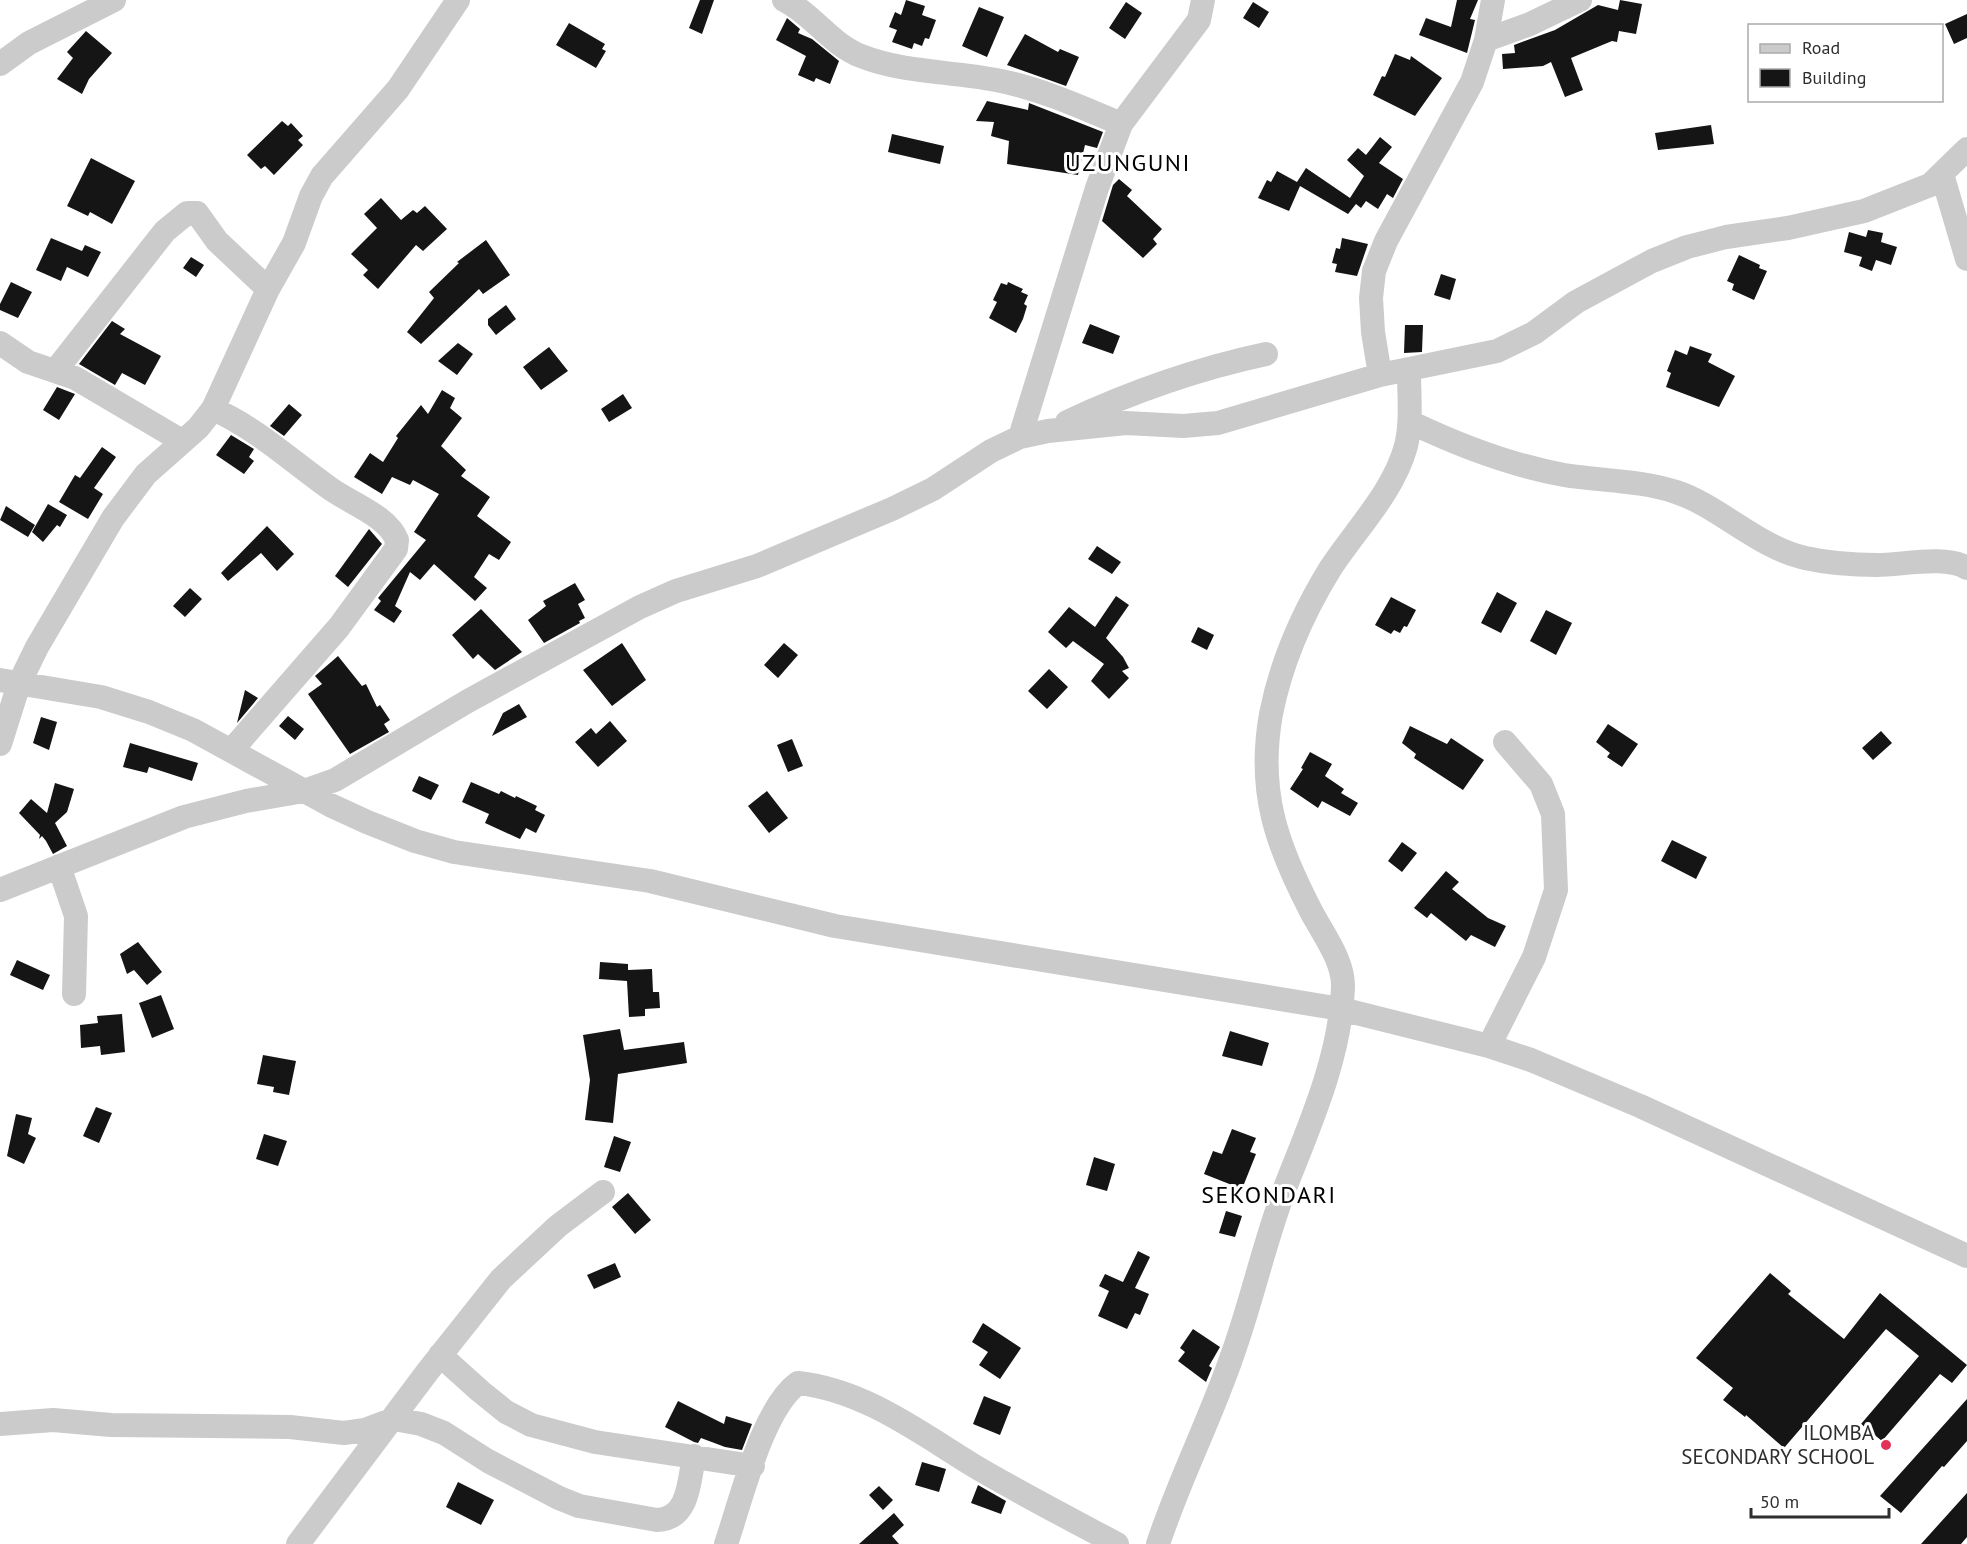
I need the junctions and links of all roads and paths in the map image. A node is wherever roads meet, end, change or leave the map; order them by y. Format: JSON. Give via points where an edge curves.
{"nodes":[{"id":1,"x":114,"y":0,"type":"edge"},
{"id":2,"x":458,"y":0,"type":"edge"},
{"id":3,"x":784,"y":0,"type":"edge"},
{"id":4,"x":1203,"y":0,"type":"edge"},
{"id":5,"x":1493,"y":0,"type":"edge"},
{"id":6,"x":1580,"y":0,"type":"edge"},
{"id":7,"x":1486,"y":40,"type":"junction"},
{"id":8,"x":0,"y":63,"type":"edge"},
{"id":9,"x":1121,"y":124,"type":"junction"},
{"id":10,"x":1967,"y":149,"type":"edge"},
{"id":11,"x":1947,"y":181,"type":"edge"},
{"id":12,"x":1967,"y":259,"type":"edge"},
{"id":13,"x":268,"y":289,"type":"junction"},
{"id":14,"x":0,"y":343,"type":"edge"},
{"id":15,"x":1266,"y":354,"type":"dead end"},
{"id":16,"x":56,"y":370,"type":"junction"},
{"id":17,"x":1409,"y":371,"type":"junction"},
{"id":18,"x":1380,"y":375,"type":"junction"},
{"id":19,"x":213,"y":409,"type":"junction"},
{"id":20,"x":1410,"y":422,"type":"junction"},
{"id":21,"x":1048,"y":431,"type":"junction"},
{"id":22,"x":1020,"y":437,"type":"junction"},
{"id":23,"x":182,"y":441,"type":"junction"},
{"id":24,"x":1967,"y":568,"type":"edge"},
{"id":25,"x":9,"y":682,"type":"edge"},
{"id":26,"x":1505,"y":742,"type":"dead end"},
{"id":27,"x":0,"y":744,"type":"edge"},
{"id":28,"x":231,"y":751,"type":"junction"},
{"id":29,"x":304,"y":791,"type":"junction"},
{"id":30,"x":58,"y":866,"type":"junction"},
{"id":31,"x":0,"y":890,"type":"edge"},
{"id":32,"x":74,"y":994,"type":"dead end"},
{"id":33,"x":1341,"y":1009,"type":"junction"},
{"id":34,"x":1489,"y":1046,"type":"junction"},
{"id":35,"x":603,"y":1192,"type":"dead end"},
{"id":36,"x":1967,"y":1256,"type":"edge"},
{"id":37,"x":440,"y":1355,"type":"junction"},
{"id":38,"x":394,"y":1419,"type":"junction"},
{"id":39,"x":0,"y":1424,"type":"edge"},
{"id":40,"x":694,"y":1456,"type":"junction"},
{"id":41,"x":753,"y":1466,"type":"junction"},
{"id":42,"x":298,"y":1544,"type":"edge"},
{"id":43,"x":726,"y":1544,"type":"edge"},
{"id":44,"x":1117,"y":1544,"type":"edge"},
{"id":45,"x":1158,"y":1544,"type":"edge"}],
"edges":[{"from":1,"to":8,"type":"street","via":[[29,43]]},
{"from":2,"to":13,"type":"street","via":[[398,89],[322,176],[310,196],[294,243]]},
{"from":3,"to":9,"type":"street","via":[[806,13],[843,48],[863,57],[919,70],[1007,82]]},
{"from":4,"to":9,"type":"street","via":[[1198,20]]},
{"from":5,"to":7,"type":"street"},
{"from":6,"to":7,"type":"street"},
{"from":7,"to":18,"type":"street","via":[[1472,82],[1386,241],[1374,271],[1371,298]]},
{"from":9,"to":22,"type":"street","via":[[1097,188]]},
{"from":10,"to":11,"type":"street"},
{"from":11,"to":12,"type":"street"},
{"from":11,"to":17,"type":"street","via":[[1864,211],[1687,247],[1631,270],[1516,343]]},
{"from":13,"to":16,"type":"street","via":[[222,246],[197,213],[188,213],[165,231]]},
{"from":13,"to":19,"type":"street"},
{"from":14,"to":16,"type":"street","via":[[28,362]]},
{"from":15,"to":21,"type":"street","via":[[1204,368],[1142,389]]},
{"from":16,"to":23,"type":"street"},
{"from":17,"to":18,"type":"street"},
{"from":17,"to":20,"type":"street"},
{"from":18,"to":21,"type":"street","via":[[1218,423],[1126,423]]},
{"from":19,"to":23,"type":"street"},
{"from":19,"to":28,"type":"street","via":[[246,425],[334,492],[381,520],[397,540],[396,549],[339,627]]},
{"from":20,"to":24,"type":"street","via":[[1458,446],[1520,467],[1644,483],[1678,492],[1740,529],[1803,557],[1878,565],[1949,563]]},
{"from":20,"to":33,"type":"street","via":[[1406,447],[1396,471],[1330,570],[1289,647],[1266,759],[1268,805],[1280,846],[1341,968]]},
{"from":21,"to":22,"type":"street"},
{"from":22,"to":29,"type":"street","via":[[892,509],[757,566],[687,587],[640,607],[468,701],[361,766]]},
{"from":23,"to":25,"type":"street","via":[[146,474],[113,518]]},
{"from":25,"to":27,"type":"street"},
{"from":25,"to":28,"type":"street","via":[[101,697],[193,730]]},
{"from":26,"to":34,"type":"street","via":[[1541,784],[1553,814],[1556,890],[1534,957]]},
{"from":28,"to":29,"type":"street"},
{"from":29,"to":30,"type":"street","via":[[184,817]]},
{"from":29,"to":33,"type":"street","via":[[367,822],[454,852],[650,881],[835,927]]},
{"from":30,"to":31,"type":"street"},
{"from":30,"to":32,"type":"street","via":[[76,916]]},
{"from":33,"to":34,"type":"street"},
{"from":33,"to":45,"type":"street","via":[[1312,1124],[1284,1190],[1231,1358]]},
{"from":34,"to":36,"type":"street","via":[[1640,1106]]},
{"from":35,"to":37,"type":"street","via":[[558,1226],[501,1279]]},
{"from":37,"to":38,"type":"street"},
{"from":37,"to":40,"type":"street","via":[[506,1412],[531,1425],[595,1442]]},
{"from":38,"to":39,"type":"street","via":[[365,1431],[344,1433],[290,1427],[111,1425],[53,1420]]},
{"from":38,"to":40,"type":"street","via":[[444,1432],[488,1461],[579,1506],[657,1520],[669,1520],[678,1514],[685,1501]]},
{"from":38,"to":42,"type":"street"},
{"from":40,"to":41,"type":"street"},
{"from":41,"to":43,"type":"street"},
{"from":41,"to":44,"type":"street","via":[[769,1417],[787,1391],[798,1383],[824,1386],[868,1403]]}]}
